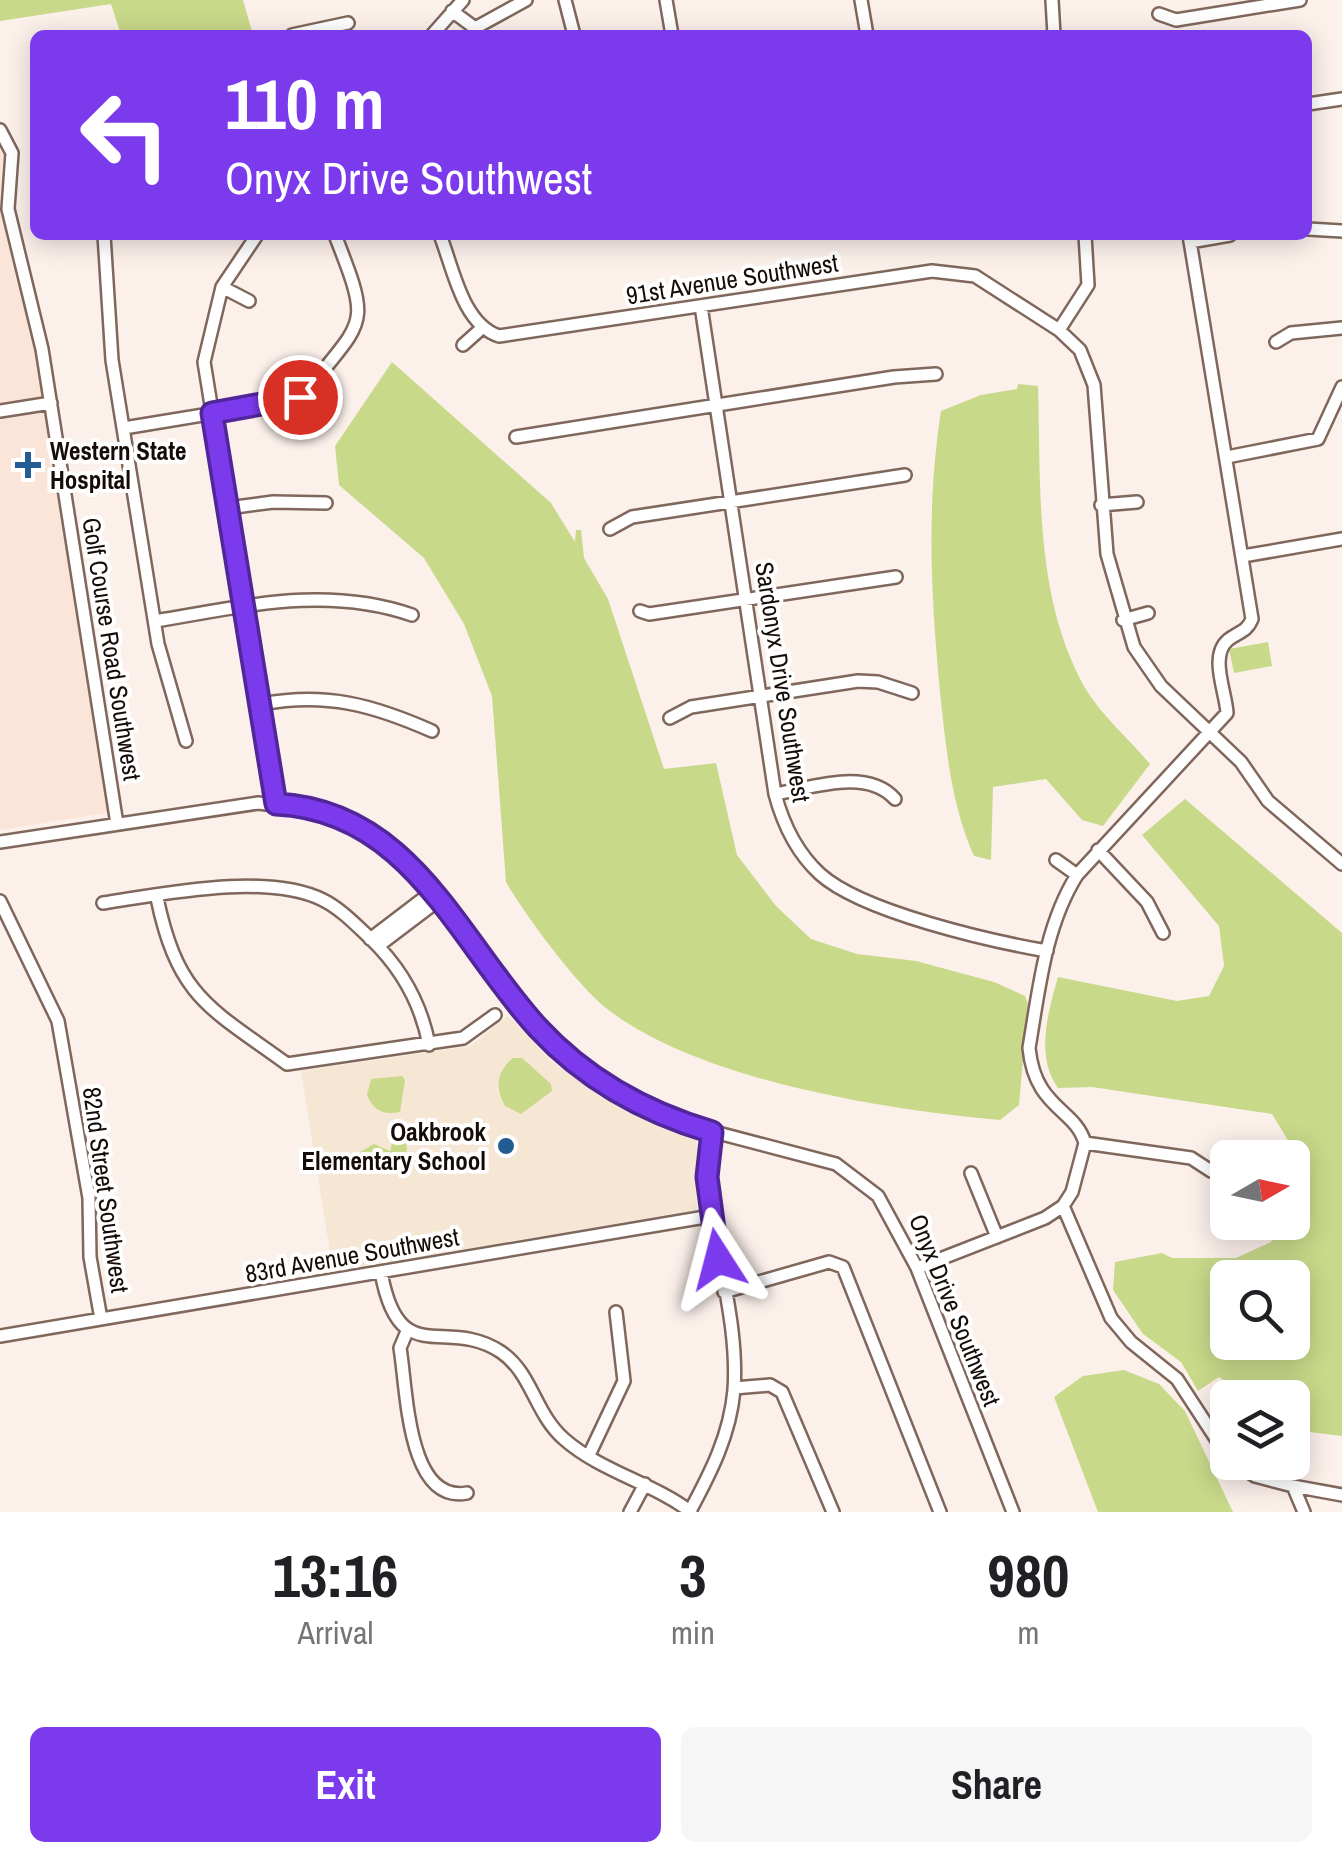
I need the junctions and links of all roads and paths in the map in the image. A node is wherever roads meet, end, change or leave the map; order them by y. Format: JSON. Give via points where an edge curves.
{"nodes":[{"id":1,"x":463,"y":0,"type":"edge"},
{"id":2,"x":526,"y":0,"type":"edge"},
{"id":3,"x":565,"y":0,"type":"edge"},
{"id":4,"x":666,"y":0,"type":"edge"},
{"id":5,"x":862,"y":0,"type":"edge"},
{"id":6,"x":1052,"y":0,"type":"edge"},
{"id":7,"x":1300,"y":0,"type":"edge"},
{"id":8,"x":1244,"y":4,"type":"edge"},
{"id":9,"x":452,"y":12,"type":"junction"},
{"id":10,"x":1159,"y":14,"type":"dead end"},
{"id":11,"x":348,"y":23,"type":"dead end"},
{"id":12,"x":312,"y":30,"type":"edge"},
{"id":13,"x":436,"y":30,"type":"edge"},
{"id":14,"x":473,"y":30,"type":"edge"},
{"id":15,"x":478,"y":30,"type":"edge"},
{"id":16,"x":573,"y":30,"type":"edge"},
{"id":17,"x":671,"y":30,"type":"edge"},
{"id":18,"x":866,"y":30,"type":"edge"},
{"id":19,"x":1054,"y":30,"type":"edge"},
{"id":20,"x":1342,"y":99,"type":"edge"},
{"id":21,"x":1312,"y":103,"type":"edge"},
{"id":22,"x":0,"y":130,"type":"edge"},
{"id":23,"x":1312,"y":229,"type":"edge"},
{"id":24,"x":1342,"y":230,"type":"edge"},
{"id":25,"x":104,"y":240,"type":"edge"},
{"id":26,"x":254,"y":240,"type":"edge"},
{"id":27,"x":336,"y":240,"type":"edge"},
{"id":28,"x":442,"y":240,"type":"edge"},
{"id":29,"x":1085,"y":240,"type":"edge"},
{"id":30,"x":1190,"y":240,"type":"edge"},
{"id":31,"x":222,"y":287,"type":"junction"},
{"id":32,"x":249,"y":302,"type":"dead end"},
{"id":33,"x":701,"y":306,"type":"junction"},
{"id":34,"x":482,"y":328,"type":"junction"},
{"id":35,"x":1342,"y":328,"type":"edge"},
{"id":36,"x":1059,"y":330,"type":"junction"},
{"id":37,"x":1276,"y":342,"type":"dead end"},
{"id":38,"x":463,"y":345,"type":"dead end"},
{"id":39,"x":936,"y":374,"type":"dead end"},
{"id":40,"x":1342,"y":386,"type":"edge"},
{"id":41,"x":51,"y":403,"type":"junction"},
{"id":42,"x":716,"y":405,"type":"junction"},
{"id":43,"x":0,"y":411,"type":"edge"},
{"id":44,"x":212,"y":413,"type":"junction"},
{"id":45,"x":124,"y":428,"type":"junction"},
{"id":46,"x":516,"y":437,"type":"dead end"},
{"id":47,"x":1226,"y":457,"type":"junction"},
{"id":48,"x":904,"y":475,"type":"dead end"},
{"id":49,"x":732,"y":502,"type":"junction"},
{"id":50,"x":1137,"y":502,"type":"dead end"},
{"id":51,"x":326,"y":503,"type":"dead end"},
{"id":52,"x":1101,"y":505,"type":"junction"},
{"id":53,"x":228,"y":508,"type":"junction"},
{"id":54,"x":610,"y":529,"type":"dead end"},
{"id":55,"x":1342,"y":539,"type":"edge"},
{"id":56,"x":1244,"y":556,"type":"junction"},
{"id":57,"x":896,"y":577,"type":"dead end"},
{"id":58,"x":748,"y":598,"type":"junction"},
{"id":59,"x":245,"y":607,"type":"junction"},
{"id":60,"x":640,"y":611,"type":"dead end"},
{"id":61,"x":1148,"y":613,"type":"dead end"},
{"id":62,"x":412,"y":615,"type":"dead end"},
{"id":63,"x":1123,"y":620,"type":"junction"},
{"id":64,"x":155,"y":621,"type":"junction"},
{"id":65,"x":912,"y":693,"type":"dead end"},
{"id":66,"x":760,"y":696,"type":"junction"},
{"id":67,"x":262,"y":704,"type":"junction"},
{"id":68,"x":670,"y":718,"type":"dead end"},
{"id":69,"x":432,"y":731,"type":"dead end"},
{"id":70,"x":1210,"y":732,"type":"junction"},
{"id":71,"x":186,"y":741,"type":"dead end"},
{"id":72,"x":775,"y":794,"type":"junction"},
{"id":73,"x":895,"y":799,"type":"dead end"},
{"id":74,"x":276,"y":804,"type":"junction"},
{"id":75,"x":117,"y":824,"type":"junction"},
{"id":76,"x":0,"y":842,"type":"edge"},
{"id":77,"x":1098,"y":850,"type":"junction"},
{"id":78,"x":1056,"y":860,"type":"dead end"},
{"id":79,"x":1342,"y":864,"type":"edge"},
{"id":80,"x":1077,"y":875,"type":"junction"},
{"id":81,"x":437,"y":895,"type":"junction"},
{"id":82,"x":157,"y":898,"type":"junction"},
{"id":83,"x":0,"y":901,"type":"edge"},
{"id":84,"x":103,"y":903,"type":"dead end"},
{"id":85,"x":1163,"y":933,"type":"dead end"},
{"id":86,"x":374,"y":942,"type":"junction"},
{"id":87,"x":1047,"y":951,"type":"junction"},
{"id":88,"x":495,"y":1014,"type":"dead end"},
{"id":89,"x":429,"y":1044,"type":"junction"},
{"id":90,"x":712,"y":1132,"type":"junction"},
{"id":91,"x":1086,"y":1144,"type":"junction"},
{"id":92,"x":1210,"y":1170,"type":"edge"},
{"id":93,"x":971,"y":1174,"type":"dead end"},
{"id":94,"x":1063,"y":1206,"type":"junction"},
{"id":95,"x":711,"y":1216,"type":"junction"},
{"id":96,"x":997,"y":1237,"type":"junction"},
{"id":97,"x":917,"y":1268,"type":"junction"},
{"id":98,"x":381,"y":1272,"type":"junction"},
{"id":99,"x":724,"y":1292,"type":"junction"},
{"id":100,"x":616,"y":1312,"type":"dead end"},
{"id":101,"x":101,"y":1319,"type":"junction"},
{"id":102,"x":408,"y":1330,"type":"junction"},
{"id":103,"x":0,"y":1336,"type":"edge"},
{"id":104,"x":734,"y":1388,"type":"junction"},
{"id":105,"x":1210,"y":1430,"type":"edge"},
{"id":106,"x":589,"y":1454,"type":"junction"},
{"id":107,"x":1271,"y":1480,"type":"edge"},
{"id":108,"x":645,"y":1484,"type":"junction"},
{"id":109,"x":1294,"y":1486,"type":"junction"},
{"id":110,"x":467,"y":1494,"type":"dead end"},
{"id":111,"x":1342,"y":1495,"type":"edge"},
{"id":112,"x":630,"y":1512,"type":"edge"},
{"id":113,"x":691,"y":1512,"type":"edge"},
{"id":114,"x":833,"y":1512,"type":"edge"},
{"id":115,"x":940,"y":1512,"type":"edge"},
{"id":116,"x":1013,"y":1512,"type":"edge"},
{"id":117,"x":1304,"y":1512,"type":"edge"}],
"edges":[{"from":1,"to":9,"type":"street"},
{"from":2,"to":15,"type":"street"},
{"from":3,"to":16,"type":"street"},
{"from":4,"to":17,"type":"street"},
{"from":5,"to":18,"type":"street"},
{"from":6,"to":19,"type":"street"},
{"from":7,"to":8,"type":"street"},
{"from":8,"to":10,"type":"street","via":[[1176,20]]},
{"from":9,"to":13,"type":"street"},
{"from":9,"to":14,"type":"street"},
{"from":11,"to":12,"type":"street"},
{"from":20,"to":21,"type":"street"},
{"from":22,"to":41,"type":"street","name":"Golf Course Road Southwest","via":[[12,153],[8,209]]},
{"from":23,"to":24,"type":"street"},
{"from":25,"to":45,"type":"street"},
{"from":26,"to":31,"type":"street"},
{"from":27,"to":44,"type":"street","via":[[360,297],[354,330],[300,397]]},
{"from":28,"to":34,"type":"street"},
{"from":29,"to":36,"type":"street","via":[[1088,285]]},
{"from":30,"to":47,"type":"street"},
{"from":31,"to":32,"type":"street"},
{"from":31,"to":44,"type":"street","via":[[205,346]]},
{"from":33,"to":34,"type":"street","name":"91st Avenue Southwest","via":[[508,336]]},
{"from":33,"to":36,"type":"street","name":"91st Avenue Southwest","via":[[941,271],[974,276]]},
{"from":33,"to":42,"type":"street","name":"Sardonyx Drive Southwest"},
{"from":34,"to":38,"type":"street"},
{"from":35,"to":37,"type":"street","via":[[1292,333]]},
{"from":36,"to":52,"type":"street","via":[[1080,350],[1094,385]]},
{"from":39,"to":42,"type":"street"},
{"from":40,"to":47,"type":"street","via":[[1318,439]]},
{"from":41,"to":43,"type":"street"},
{"from":41,"to":75,"type":"street","name":"Golf Course Road Southwest"},
{"from":42,"to":46,"type":"street"},
{"from":42,"to":49,"type":"street","name":"Sardonyx Drive Southwest"},
{"from":44,"to":45,"type":"street"},
{"from":44,"to":53,"type":"street"},
{"from":45,"to":64,"type":"street"},
{"from":47,"to":56,"type":"street"},
{"from":48,"to":49,"type":"street"},
{"from":49,"to":54,"type":"street","via":[[632,517]]},
{"from":49,"to":58,"type":"street","name":"Sardonyx Drive Southwest"},
{"from":50,"to":52,"type":"street"},
{"from":51,"to":53,"type":"street"},
{"from":52,"to":63,"type":"street"},
{"from":53,"to":59,"type":"street"},
{"from":55,"to":56,"type":"street"},
{"from":56,"to":70,"type":"street","via":[[1252,618],[1222,646],[1227,710]]},
{"from":57,"to":58,"type":"street"},
{"from":58,"to":60,"type":"street"},
{"from":58,"to":66,"type":"street","name":"Sardonyx Drive Southwest"},
{"from":59,"to":62,"type":"street","via":[[343,599]]},
{"from":59,"to":64,"type":"street"},
{"from":59,"to":67,"type":"street"},
{"from":61,"to":63,"type":"street"},
{"from":63,"to":70,"type":"street","via":[[1144,664]]},
{"from":64,"to":71,"type":"street"},
{"from":65,"to":66,"type":"street","via":[[865,680]]},
{"from":66,"to":68,"type":"street","via":[[691,707]]},
{"from":66,"to":72,"type":"street","name":"Sardonyx Drive Southwest"},
{"from":67,"to":69,"type":"street","via":[[342,699]]},
{"from":67,"to":74,"type":"street"},
{"from":70,"to":77,"type":"street"},
{"from":70,"to":79,"type":"street","via":[[1268,801]]},
{"from":72,"to":73,"type":"street","via":[[860,781],[883,787]]},
{"from":72,"to":87,"type":"street","name":"Sardonyx Drive Southwest","via":[[798,849],[835,886],[966,935]]},
{"from":74,"to":75,"type":"street","name":"Onyx Drive Southwest"},
{"from":74,"to":81,"type":"street","name":"Onyx Drive Southwest","via":[[362,826]]},
{"from":75,"to":76,"type":"street","name":"Onyx Drive Southwest"},
{"from":77,"to":80,"type":"street"},
{"from":77,"to":85,"type":"street","via":[[1147,902]]},
{"from":78,"to":80,"type":"street"},
{"from":80,"to":87,"type":"street","via":[[1062,899]]},
{"from":81,"to":86,"type":"street"},
{"from":81,"to":90,"type":"street","name":"Onyx Drive Southwest","via":[[524,1012],[574,1062],[650,1112]]},
{"from":82,"to":84,"type":"street"},
{"from":82,"to":86,"type":"street","via":[[219,887],[294,891],[322,900]]},
{"from":82,"to":89,"type":"street","via":[[167,948],[198,999],[287,1064]]},
{"from":83,"to":101,"type":"street","name":"82nd Street Southwest","via":[[58,1021],[89,1198]]},
{"from":86,"to":89,"type":"street","via":[[414,996]]},
{"from":87,"to":91,"type":"street","via":[[1031,1066],[1043,1094]]},
{"from":88,"to":89,"type":"street","via":[[462,1038]]},
{"from":90,"to":95,"type":"street"},
{"from":90,"to":97,"type":"street","name":"Onyx Drive Southwest","via":[[846,1170],[886,1206]]},
{"from":91,"to":92,"type":"street","via":[[1192,1158]]},
{"from":91,"to":94,"type":"street"},
{"from":93,"to":96,"type":"street"},
{"from":94,"to":96,"type":"street"},
{"from":94,"to":105,"type":"street","via":[[1111,1318],[1176,1379]]},
{"from":95,"to":98,"type":"street","name":"83rd Avenue Southwest"},
{"from":95,"to":99,"type":"street"},
{"from":96,"to":97,"type":"street"},
{"from":97,"to":116,"type":"street","name":"Onyx Drive Southwest"},
{"from":98,"to":101,"type":"street","name":"83rd Avenue Southwest"},
{"from":98,"to":102,"type":"street","via":[[391,1309]]},
{"from":99,"to":104,"type":"street"},
{"from":99,"to":115,"type":"street","via":[[835,1263],[847,1272]]},
{"from":100,"to":106,"type":"street","via":[[624,1381]]},
{"from":101,"to":103,"type":"street","name":"83rd Avenue Southwest"},
{"from":102,"to":106,"type":"street","via":[[432,1339],[473,1340],[504,1354],[548,1424]]},
{"from":102,"to":110,"type":"street","via":[[400,1348],[420,1467],[434,1487]]},
{"from":104,"to":113,"type":"street","via":[[724,1441]]},
{"from":104,"to":114,"type":"street","via":[[770,1385],[782,1392]]},
{"from":106,"to":108,"type":"street"},
{"from":107,"to":109,"type":"street"},
{"from":108,"to":112,"type":"street"},
{"from":108,"to":113,"type":"street"},
{"from":109,"to":111,"type":"street"},
{"from":109,"to":117,"type":"street"}]}
